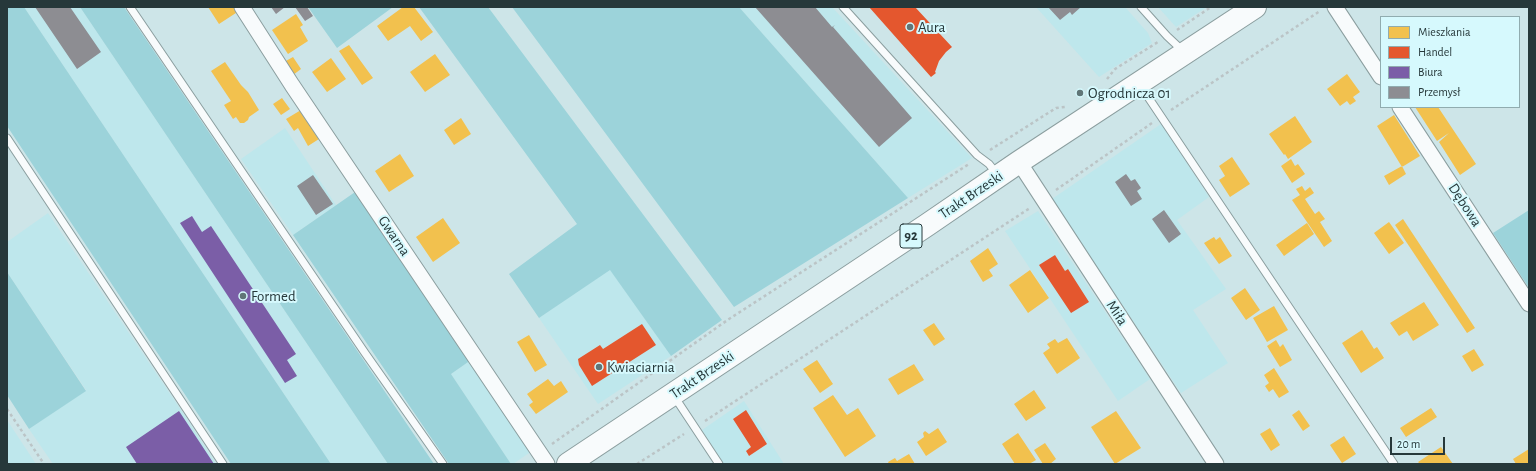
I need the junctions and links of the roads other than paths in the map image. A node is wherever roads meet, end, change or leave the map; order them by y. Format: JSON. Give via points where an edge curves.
{"nodes":[{"id":1,"x":130,"y":7,"type":"edge"},
{"id":2,"x":242,"y":7,"type":"edge"},
{"id":3,"x":843,"y":7,"type":"edge"},
{"id":4,"x":1141,"y":7,"type":"edge"},
{"id":5,"x":1255,"y":7,"type":"edge"},
{"id":6,"x":1335,"y":7,"type":"edge"},
{"id":7,"x":1185,"y":53,"type":"junction"},
{"id":8,"x":1380,"y":75,"type":"edge"},
{"id":9,"x":1139,"y":83,"type":"junction"},
{"id":10,"x":1401,"y":108,"type":"edge"},
{"id":11,"x":7,"y":138,"type":"edge"},
{"id":12,"x":1020,"y":162,"type":"junction"},
{"id":13,"x":999,"y":177,"type":"junction"},
{"id":14,"x":1529,"y":304,"type":"edge"},
{"id":15,"x":673,"y":394,"type":"junction"},
{"id":16,"x":543,"y":458,"type":"edge"},
{"id":17,"x":223,"y":464,"type":"edge"},
{"id":18,"x":443,"y":464,"type":"edge"},
{"id":19,"x":568,"y":464,"type":"edge"},
{"id":20,"x":719,"y":464,"type":"edge"},
{"id":21,"x":1216,"y":464,"type":"edge"},
{"id":22,"x":1394,"y":464,"type":"edge"}],
"edges":[{"from":1,"to":18,"type":"lane"},
{"from":2,"to":16,"type":"street","name":"Gwarna"},
{"from":3,"to":13,"type":"lane"},
{"from":4,"to":7,"type":"lane"},
{"from":5,"to":7,"type":"main road","name":"Trakt Brzeski","number":"92"},
{"from":6,"to":8,"type":"street"},
{"from":7,"to":9,"type":"main road","name":"Trakt Brzeski","number":"92"},
{"from":9,"to":12,"type":"main road","name":"Trakt Brzeski","number":"92"},
{"from":9,"to":22,"type":"lane"},
{"from":10,"to":14,"type":"street","name":"Dębowa"},
{"from":11,"to":17,"type":"lane"},
{"from":12,"to":13,"type":"main road","name":"Trakt Brzeski","number":"92"},
{"from":12,"to":21,"type":"street","name":"Miła"},
{"from":13,"to":15,"type":"main road","name":"Trakt Brzeski","number":"92"},
{"from":15,"to":19,"type":"main road","name":"Trakt Brzeski","number":"92"},
{"from":15,"to":20,"type":"lane"}]}
